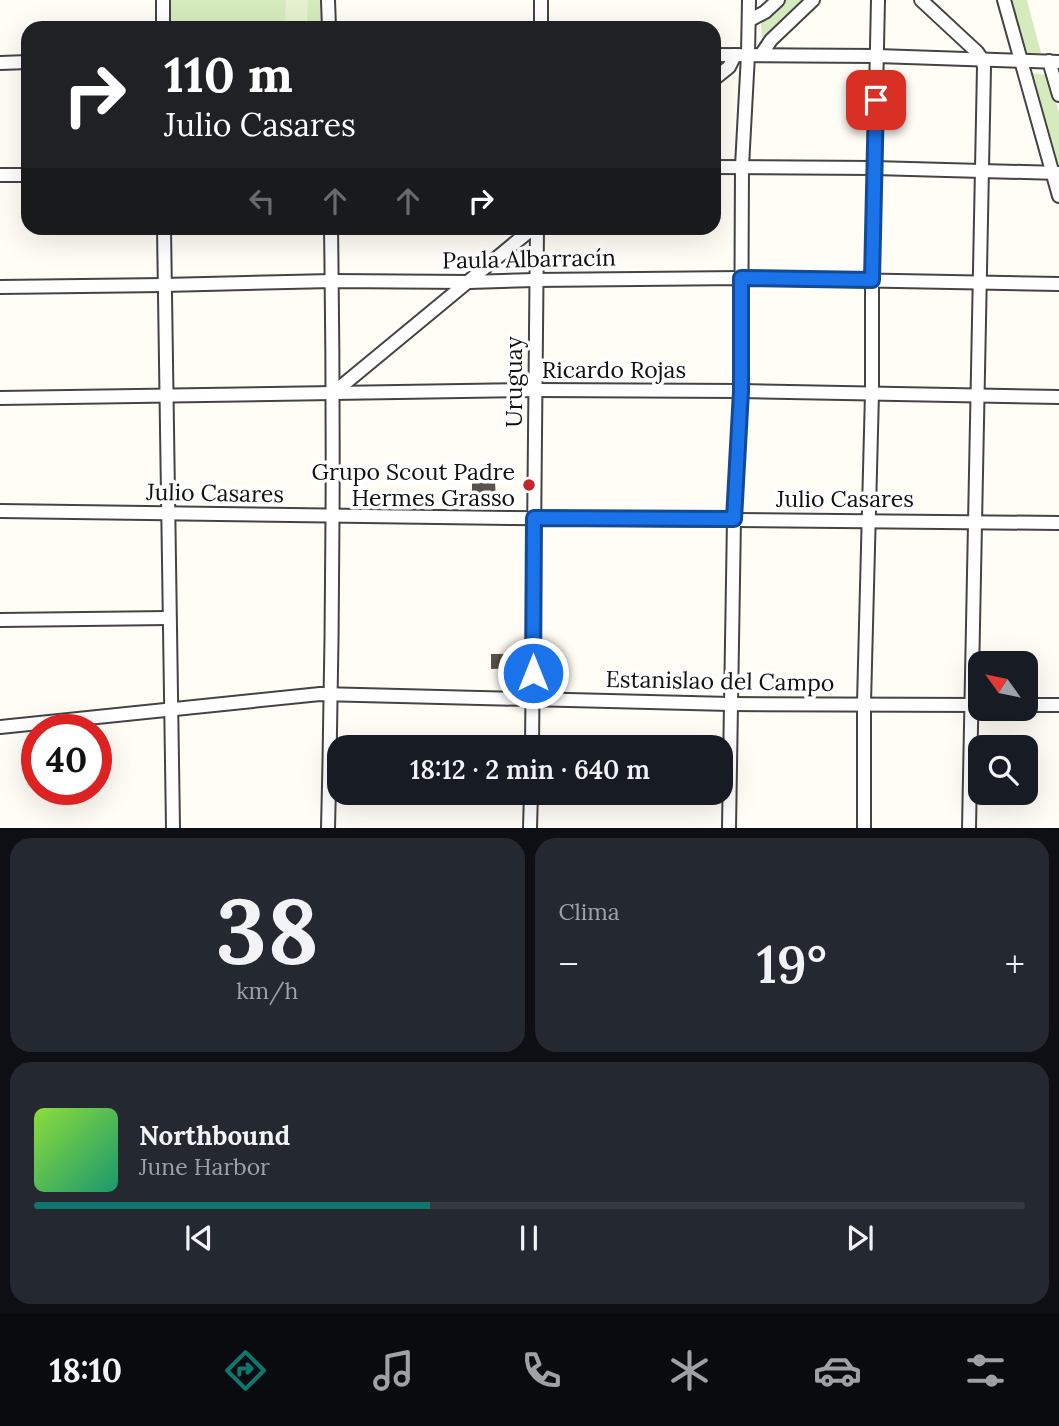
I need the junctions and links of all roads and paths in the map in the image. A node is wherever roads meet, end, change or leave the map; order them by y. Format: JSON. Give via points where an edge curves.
{"nodes":[{"id":1,"x":163,"y":0,"type":"edge"},
{"id":2,"x":328,"y":0,"type":"edge"},
{"id":3,"x":541,"y":0,"type":"edge"},
{"id":4,"x":749,"y":0,"type":"edge"},
{"id":5,"x":778,"y":0,"type":"edge"},
{"id":6,"x":813,"y":0,"type":"edge"},
{"id":7,"x":878,"y":0,"type":"edge"},
{"id":8,"x":920,"y":0,"type":"edge"},
{"id":9,"x":1004,"y":0,"type":"edge"},
{"id":10,"x":750,"y":20,"type":"junction"},
{"id":11,"x":163,"y":21,"type":"edge"},
{"id":12,"x":328,"y":21,"type":"edge"},
{"id":13,"x":541,"y":21,"type":"edge"},
{"id":14,"x":721,"y":55,"type":"edge"},
{"id":15,"x":748,"y":55,"type":"junction"},
{"id":16,"x":877,"y":55,"type":"junction"},
{"id":17,"x":982,"y":59,"type":"junction"},
{"id":18,"x":1021,"y":59,"type":"junction"},
{"id":19,"x":1054,"y":61,"type":"edge"},
{"id":20,"x":21,"y":62,"type":"edge"},
{"id":21,"x":0,"y":63,"type":"edge"},
{"id":22,"x":721,"y":73,"type":"edge"},
{"id":23,"x":1059,"y":95,"type":"edge"},
{"id":24,"x":742,"y":166,"type":"junction"},
{"id":25,"x":721,"y":167,"type":"edge"},
{"id":26,"x":874,"y":168,"type":"junction"},
{"id":27,"x":981,"y":171,"type":"junction"},
{"id":28,"x":1055,"y":173,"type":"edge"},
{"id":29,"x":0,"y":175,"type":"edge"},
{"id":30,"x":21,"y":175,"type":"edge"},
{"id":31,"x":1059,"y":196,"type":"edge"},
{"id":32,"x":164,"y":235,"type":"edge"},
{"id":33,"x":331,"y":235,"type":"edge"},
{"id":34,"x":526,"y":235,"type":"edge"},
{"id":35,"x":535,"y":235,"type":"edge"},
{"id":36,"x":741,"y":278,"type":"junction"},
{"id":37,"x":535,"y":280,"type":"junction"},
{"id":38,"x":872,"y":280,"type":"junction"},
{"id":39,"x":332,"y":281,"type":"junction"},
{"id":40,"x":469,"y":282,"type":"junction"},
{"id":41,"x":979,"y":283,"type":"junction"},
{"id":42,"x":1059,"y":284,"type":"edge"},
{"id":43,"x":164,"y":285,"type":"junction"},
{"id":44,"x":0,"y":287,"type":"edge"},
{"id":45,"x":535,"y":390,"type":"junction"},
{"id":46,"x":741,"y":391,"type":"junction"},
{"id":47,"x":872,"y":393,"type":"junction"},
{"id":48,"x":332,"y":394,"type":"junction"},
{"id":49,"x":978,"y":395,"type":"junction"},
{"id":50,"x":168,"y":396,"type":"junction"},
{"id":51,"x":1059,"y":397,"type":"edge"},
{"id":52,"x":0,"y":398,"type":"edge"},
{"id":53,"x":0,"y":511,"type":"edge"},
{"id":54,"x":169,"y":513,"type":"junction"},
{"id":55,"x":333,"y":515,"type":"junction"},
{"id":56,"x":534,"y":518,"type":"junction"},
{"id":57,"x":734,"y":519,"type":"junction"},
{"id":58,"x":868,"y":520,"type":"junction"},
{"id":59,"x":974,"y":521,"type":"junction"},
{"id":60,"x":1059,"y":523,"type":"edge"},
{"id":61,"x":169,"y":618,"type":"junction"},
{"id":62,"x":0,"y":620,"type":"edge"},
{"id":63,"x":975,"y":651,"type":"edge"},
{"id":64,"x":332,"y":694,"type":"junction"},
{"id":65,"x":533,"y":699,"type":"junction"},
{"id":66,"x":730,"y":704,"type":"junction"},
{"id":67,"x":864,"y":704,"type":"junction"},
{"id":68,"x":968,"y":705,"type":"edge"},
{"id":69,"x":1038,"y":705,"type":"edge"},
{"id":70,"x":1059,"y":705,"type":"edge"},
{"id":71,"x":171,"y":710,"type":"junction"},
{"id":72,"x":975,"y":721,"type":"edge"},
{"id":73,"x":0,"y":727,"type":"edge"},
{"id":74,"x":532,"y":735,"type":"edge"},
{"id":75,"x":531,"y":805,"type":"edge"},
{"id":76,"x":173,"y":828,"type":"edge"},
{"id":77,"x":328,"y":828,"type":"edge"},
{"id":78,"x":530,"y":828,"type":"edge"},
{"id":79,"x":729,"y":828,"type":"edge"},
{"id":80,"x":864,"y":828,"type":"edge"},
{"id":81,"x":969,"y":828,"type":"edge"}],
"edges":[{"from":1,"to":11,"type":"street"},
{"from":2,"to":12,"type":"street"},
{"from":3,"to":13,"type":"street"},
{"from":4,"to":10,"type":"street"},
{"from":5,"to":10,"type":"street"},
{"from":6,"to":15,"type":"street"},
{"from":7,"to":16,"type":"street"},
{"from":8,"to":17,"type":"street"},
{"from":9,"to":18,"type":"street"},
{"from":10,"to":15,"type":"street"},
{"from":14,"to":15,"type":"street"},
{"from":15,"to":16,"type":"street"},
{"from":15,"to":22,"type":"street"},
{"from":15,"to":24,"type":"street"},
{"from":16,"to":17,"type":"street"},
{"from":16,"to":26,"type":"street"},
{"from":17,"to":18,"type":"street"},
{"from":17,"to":27,"type":"street"},
{"from":18,"to":19,"type":"street"},
{"from":18,"to":28,"type":"street"},
{"from":19,"to":23,"type":"street"},
{"from":20,"to":21,"type":"street"},
{"from":24,"to":25,"type":"street"},
{"from":24,"to":26,"type":"street"},
{"from":24,"to":36,"type":"street"},
{"from":26,"to":27,"type":"street"},
{"from":26,"to":38,"type":"street"},
{"from":27,"to":28,"type":"street"},
{"from":27,"to":41,"type":"street"},
{"from":28,"to":31,"type":"street"},
{"from":29,"to":30,"type":"street"},
{"from":32,"to":43,"type":"street"},
{"from":33,"to":39,"type":"street"},
{"from":34,"to":40,"type":"street"},
{"from":35,"to":37,"type":"street","name":"Uruguay"},
{"from":36,"to":37,"type":"street","name":"Paula Albarracín"},
{"from":36,"to":38,"type":"street","name":"Paula Albarracín"},
{"from":36,"to":46,"type":"street"},
{"from":37,"to":40,"type":"street","name":"Paula Albarracín"},
{"from":37,"to":45,"type":"street","name":"Uruguay"},
{"from":38,"to":41,"type":"street","name":"Paula Albarracín"},
{"from":38,"to":47,"type":"street"},
{"from":39,"to":40,"type":"street","name":"Paula Albarracín"},
{"from":39,"to":43,"type":"street","name":"Paula Albarracín"},
{"from":39,"to":48,"type":"street"},
{"from":40,"to":48,"type":"street"},
{"from":41,"to":42,"type":"street","name":"Paula Albarracín"},
{"from":41,"to":49,"type":"street"},
{"from":43,"to":44,"type":"street","name":"Paula Albarracín"},
{"from":43,"to":50,"type":"street"},
{"from":45,"to":46,"type":"street","name":"Ricardo Rojas"},
{"from":45,"to":48,"type":"street","name":"Ricardo Rojas"},
{"from":45,"to":56,"type":"street","name":"Uruguay"},
{"from":46,"to":47,"type":"street","name":"Ricardo Rojas"},
{"from":46,"to":57,"type":"street"},
{"from":47,"to":49,"type":"street","name":"Ricardo Rojas"},
{"from":47,"to":58,"type":"street"},
{"from":48,"to":50,"type":"street","name":"Ricardo Rojas"},
{"from":48,"to":55,"type":"street"},
{"from":49,"to":51,"type":"street","name":"Ricardo Rojas"},
{"from":49,"to":59,"type":"street"},
{"from":50,"to":52,"type":"street","name":"Ricardo Rojas"},
{"from":50,"to":54,"type":"street"},
{"from":53,"to":54,"type":"street","name":"Julio Casares"},
{"from":54,"to":55,"type":"street","name":"Julio Casares"},
{"from":54,"to":61,"type":"street"},
{"from":55,"to":56,"type":"street","name":"Julio Casares"},
{"from":55,"to":64,"type":"street"},
{"from":56,"to":57,"type":"street","name":"Julio Casares"},
{"from":56,"to":65,"type":"street","name":"Uruguay"},
{"from":57,"to":58,"type":"street","name":"Julio Casares"},
{"from":57,"to":66,"type":"street"},
{"from":58,"to":59,"type":"street","name":"Julio Casares"},
{"from":58,"to":67,"type":"street"},
{"from":59,"to":60,"type":"street","name":"Julio Casares"},
{"from":59,"to":63,"type":"street"},
{"from":61,"to":62,"type":"street"},
{"from":61,"to":71,"type":"street"},
{"from":64,"to":65,"type":"street","name":"Estanislao del Campo"},
{"from":64,"to":71,"type":"street","name":"Estanislao del Campo"},
{"from":64,"to":77,"type":"street"},
{"from":65,"to":66,"type":"street","name":"Estanislao del Campo"},
{"from":65,"to":74,"type":"street","name":"Uruguay"},
{"from":66,"to":67,"type":"street","name":"Estanislao del Campo"},
{"from":66,"to":79,"type":"street"},
{"from":67,"to":68,"type":"street","name":"Estanislao del Campo"},
{"from":67,"to":80,"type":"street"},
{"from":69,"to":70,"type":"street"},
{"from":71,"to":73,"type":"street","name":"Estanislao del Campo"},
{"from":71,"to":76,"type":"street"},
{"from":72,"to":81,"type":"street"},
{"from":75,"to":78,"type":"street"}]}
